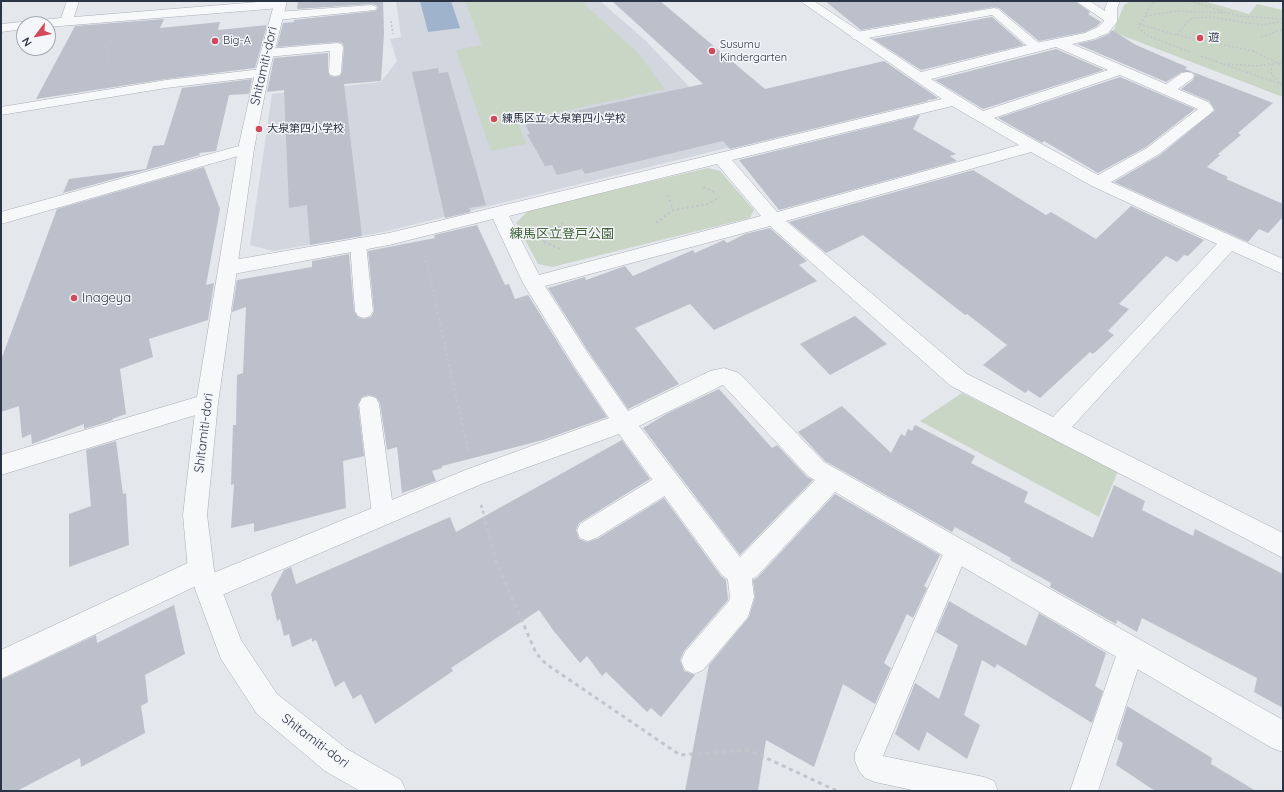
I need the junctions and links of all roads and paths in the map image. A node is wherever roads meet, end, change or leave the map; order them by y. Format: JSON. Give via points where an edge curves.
{"nodes":[{"id":1,"x":73,"y":1,"type":"edge"},
{"id":2,"x":806,"y":1,"type":"edge"},
{"id":3,"x":983,"y":1,"type":"edge"},
{"id":4,"x":1082,"y":1,"type":"edge"},
{"id":5,"x":1114,"y":1,"type":"edge"},
{"id":6,"x":1157,"y":1,"type":"edge"},
{"id":7,"x":1190,"y":1,"type":"edge"},
{"id":8,"x":279,"y":7,"type":"edge"},
{"id":9,"x":371,"y":8,"type":"dead end"},
{"id":10,"x":994,"y":11,"type":"junction"},
{"id":11,"x":1227,"y":14,"type":"junction"},
{"id":12,"x":1146,"y":16,"type":"junction"},
{"id":13,"x":1109,"y":18,"type":"junction"},
{"id":14,"x":1283,"y":19,"type":"edge"},
{"id":15,"x":66,"y":21,"type":"junction"},
{"id":16,"x":56,"y":22,"type":"edge"},
{"id":17,"x":1140,"y":24,"type":"junction"},
{"id":18,"x":1283,"y":24,"type":"edge"},
{"id":19,"x":16,"y":26,"type":"edge"},
{"id":20,"x":1,"y":28,"type":"edge"},
{"id":21,"x":1283,"y":28,"type":"edge"},
{"id":22,"x":1177,"y":35,"type":"junction"},
{"id":23,"x":857,"y":36,"type":"junction"},
{"id":24,"x":1260,"y":37,"type":"dead end"},
{"id":25,"x":1059,"y":43,"type":"junction"},
{"id":26,"x":1036,"y":47,"type":"junction"},
{"id":27,"x":1193,"y":53,"type":"dead end"},
{"id":28,"x":1200,"y":56,"type":"dead end"},
{"id":29,"x":1283,"y":62,"type":"edge"},
{"id":30,"x":264,"y":63,"type":"junction"},
{"id":31,"x":1221,"y":63,"type":"junction"},
{"id":32,"x":1272,"y":64,"type":"junction"},
{"id":33,"x":1283,"y":66,"type":"edge"},
{"id":34,"x":1121,"y":70,"type":"junction"},
{"id":35,"x":335,"y":72,"type":"dead end"},
{"id":36,"x":1186,"y":76,"type":"dead end"},
{"id":37,"x":920,"y":77,"type":"junction"},
{"id":38,"x":1283,"y":85,"type":"edge"},
{"id":39,"x":1167,"y":90,"type":"junction"},
{"id":40,"x":954,"y":101,"type":"junction"},
{"id":41,"x":1,"y":111,"type":"edge"},
{"id":42,"x":981,"y":117,"type":"junction"},
{"id":43,"x":1033,"y":146,"type":"junction"},
{"id":44,"x":246,"y":150,"type":"junction"},
{"id":45,"x":721,"y":158,"type":"junction"},
{"id":46,"x":1098,"y":182,"type":"junction"},
{"id":47,"x":747,"y":188,"type":"junction"},
{"id":48,"x":498,"y":212,"type":"junction"},
{"id":49,"x":1,"y":218,"type":"edge"},
{"id":50,"x":774,"y":219,"type":"junction"},
{"id":51,"x":655,"y":224,"type":"dead end"},
{"id":52,"x":420,"y":232,"type":"junction"},
{"id":53,"x":1229,"y":243,"type":"junction"},
{"id":54,"x":358,"y":244,"type":"junction"},
{"id":55,"x":515,"y":245,"type":"junction"},
{"id":56,"x":564,"y":250,"type":"dead end"},
{"id":57,"x":1281,"y":264,"type":"edge"},
{"id":58,"x":228,"y":268,"type":"junction"},
{"id":59,"x":533,"y":283,"type":"junction"},
{"id":60,"x":364,"y":311,"type":"dead end"},
{"id":61,"x":207,"y":403,"type":"junction"},
{"id":62,"x":369,"y":404,"type":"dead end"},
{"id":63,"x":624,"y":422,"type":"junction"},
{"id":64,"x":1057,"y":428,"type":"junction"},
{"id":65,"x":1,"y":465,"type":"edge"},
{"id":66,"x":476,"y":476,"type":"junction"},
{"id":67,"x":832,"y":479,"type":"junction"},
{"id":68,"x":668,"y":482,"type":"junction"},
{"id":69,"x":383,"y":515,"type":"junction"},
{"id":70,"x":588,"y":531,"type":"dead end"},
{"id":71,"x":1283,"y":546,"type":"edge"},
{"id":72,"x":957,"y":549,"type":"junction"},
{"id":73,"x":739,"y":572,"type":"junction"},
{"id":74,"x":205,"y":579,"type":"junction"},
{"id":75,"x":1131,"y":650,"type":"junction"},
{"id":76,"x":694,"y":661,"type":"dead end"},
{"id":77,"x":1,"y":665,"type":"edge"},
{"id":78,"x":1283,"y":737,"type":"edge"},
{"id":79,"x":390,"y":791,"type":"edge"},
{"id":80,"x":837,"y":791,"type":"edge"},
{"id":81,"x":984,"y":791,"type":"edge"},
{"id":82,"x":1084,"y":791,"type":"edge"}],
"edges":[{"from":1,"to":15,"type":"street"},
{"from":2,"to":23,"type":"street"},
{"from":3,"to":10,"type":"lane"},
{"from":4,"to":13,"type":"lane"},
{"from":5,"to":13,"type":"street"},
{"from":6,"to":12,"type":"path","via":[[1151,4]]},
{"from":7,"to":11,"type":"path"},
{"from":8,"to":9,"type":"lane"},
{"from":8,"to":15,"type":"street"},
{"from":8,"to":30,"type":"street","name":"Shitamiti-dori"},
{"from":10,"to":23,"type":"lane"},
{"from":10,"to":26,"type":"lane"},
{"from":11,"to":12,"type":"path","via":[[1176,11]]},
{"from":11,"to":14,"type":"path"},
{"from":12,"to":17,"type":"path"},
{"from":13,"to":25,"type":"street","via":[[1110,22],[1103,30]]},
{"from":15,"to":16,"type":"street"},
{"from":17,"to":22,"type":"path"},
{"from":17,"to":27,"type":"path","via":[[1139,28],[1148,36]]},
{"from":18,"to":22,"type":"path","via":[[1278,22],[1262,25],[1211,17],[1193,18],[1186,22]]},
{"from":19,"to":20,"type":"street"},
{"from":21,"to":24,"type":"path"},
{"from":22,"to":33,"type":"path","bridge":true,"via":[[1253,51]]},
{"from":23,"to":37,"type":"street"},
{"from":25,"to":26,"type":"street"},
{"from":25,"to":34,"type":"street"},
{"from":26,"to":37,"type":"street"},
{"from":28,"to":31,"type":"path"},
{"from":29,"to":32,"type":"path"},
{"from":30,"to":35,"type":"lane","via":[[337,47]]},
{"from":30,"to":41,"type":"lane","via":[[166,84]]},
{"from":30,"to":44,"type":"street","name":"Shitamiti-dori"},
{"from":31,"to":32,"type":"path","via":[[1249,66]]},
{"from":31,"to":38,"type":"path"},
{"from":32,"to":38,"type":"path","via":[[1271,74]]},
{"from":34,"to":39,"type":"street"},
{"from":34,"to":42,"type":"street"},
{"from":36,"to":39,"type":"lane"},
{"from":37,"to":40,"type":"street"},
{"from":39,"to":46,"type":"street","via":[[1203,105],[1206,110],[1153,151]]},
{"from":40,"to":42,"type":"street"},
{"from":40,"to":45,"type":"street"},
{"from":42,"to":43,"type":"street"},
{"from":43,"to":46,"type":"street"},
{"from":43,"to":50,"type":"street"},
{"from":44,"to":49,"type":"street"},
{"from":44,"to":58,"type":"street","name":"Shitamiti-dori"},
{"from":45,"to":47,"type":"street"},
{"from":45,"to":48,"type":"street"},
{"from":46,"to":53,"type":"street"},
{"from":47,"to":50,"type":"street"},
{"from":47,"to":51,"type":"path","via":[[726,193],[708,204],[673,210]]},
{"from":48,"to":52,"type":"street"},
{"from":48,"to":55,"type":"street"},
{"from":50,"to":59,"type":"street"},
{"from":50,"to":64,"type":"street","via":[[959,380]]},
{"from":52,"to":54,"type":"street"},
{"from":52,"to":66,"type":"path","via":[[471,465]]},
{"from":53,"to":57,"type":"street"},
{"from":53,"to":64,"type":"street"},
{"from":54,"to":58,"type":"street"},
{"from":54,"to":60,"type":"lane"},
{"from":55,"to":56,"type":"path","via":[[539,240]]},
{"from":55,"to":59,"type":"street"},
{"from":58,"to":61,"type":"street","name":"Shitamiti-dori"},
{"from":59,"to":63,"type":"street"},
{"from":61,"to":65,"type":"street"},
{"from":61,"to":74,"type":"street","name":"Shitamiti-dori","via":[[195,515]]},
{"from":62,"to":69,"type":"lane"},
{"from":63,"to":66,"type":"street"},
{"from":63,"to":67,"type":"street","via":[[724,376],[731,378],[816,469]]},
{"from":63,"to":68,"type":"street"},
{"from":64,"to":71,"type":"street"},
{"from":66,"to":69,"type":"street"},
{"from":66,"to":80,"type":"path","via":[[477,492],[496,561],[536,653],[546,664],[680,755],[749,750]]},
{"from":67,"to":72,"type":"street"},
{"from":67,"to":73,"type":"street","via":[[747,568]]},
{"from":68,"to":70,"type":"lane"},
{"from":68,"to":73,"type":"street","via":[[731,566]]},
{"from":69,"to":74,"type":"street"},
{"from":72,"to":75,"type":"street"},
{"from":72,"to":81,"type":"lane","via":[[868,753],[869,761],[875,768]]},
{"from":73,"to":76,"type":"lane","via":[[742,597],[739,608]]},
{"from":74,"to":77,"type":"street"},
{"from":74,"to":79,"type":"street","name":"Shitamiti-dori","via":[[230,649],[268,704],[336,760]]},
{"from":75,"to":78,"type":"street"},
{"from":75,"to":82,"type":"lane"}]}
